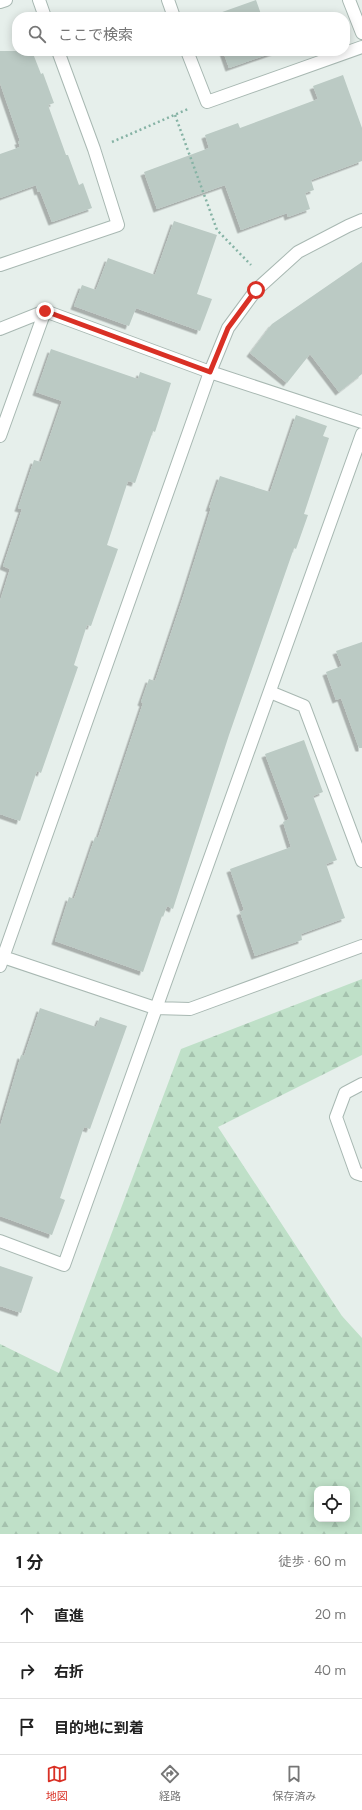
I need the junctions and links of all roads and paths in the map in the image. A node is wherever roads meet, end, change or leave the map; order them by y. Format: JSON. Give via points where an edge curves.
{"nodes":[{"id":1,"x":6,"y":0,"type":"edge"},
{"id":2,"x":38,"y":0,"type":"edge"},
{"id":3,"x":168,"y":0,"type":"edge"},
{"id":4,"x":349,"y":0,"type":"edge"},
{"id":5,"x":0,"y":2,"type":"edge"},
{"id":6,"x":43,"y":12,"type":"edge"},
{"id":7,"x":172,"y":12,"type":"edge"},
{"id":8,"x":362,"y":33,"type":"edge"},
{"id":9,"x":362,"y":47,"type":"edge"},
{"id":10,"x":350,"y":51,"type":"edge"},
{"id":11,"x":60,"y":56,"type":"edge"},
{"id":12,"x":189,"y":56,"type":"edge"},
{"id":13,"x":337,"y":56,"type":"edge"},
{"id":14,"x":207,"y":102,"type":"junction"},
{"id":15,"x":175,"y":115,"type":"junction"},
{"id":16,"x":94,"y":149,"type":"junction"},
{"id":17,"x":362,"y":220,"type":"edge"},
{"id":18,"x":0,"y":265,"type":"edge"},
{"id":19,"x":251,"y":265,"type":"dead end"},
{"id":20,"x":45,"y":311,"type":"junction"},
{"id":21,"x":0,"y":329,"type":"edge"},
{"id":22,"x":210,"y":372,"type":"junction"},
{"id":23,"x":362,"y":422,"type":"edge"},
{"id":24,"x":362,"y":434,"type":"edge"},
{"id":25,"x":0,"y":436,"type":"edge"},
{"id":26,"x":270,"y":692,"type":"junction"},
{"id":27,"x":362,"y":861,"type":"edge"},
{"id":28,"x":362,"y":946,"type":"edge"},
{"id":29,"x":1,"y":960,"type":"edge"},
{"id":30,"x":155,"y":1008,"type":"junction"},
{"id":31,"x":362,"y":1084,"type":"edge"},
{"id":32,"x":362,"y":1175,"type":"edge"},
{"id":33,"x":0,"y":1241,"type":"edge"}],
"edges":[{"from":1,"to":5,"type":"street"},
{"from":2,"to":6,"type":"street"},
{"from":3,"to":7,"type":"street"},
{"from":4,"to":8,"type":"street"},
{"from":9,"to":10,"type":"street"},
{"from":11,"to":16,"type":"street"},
{"from":12,"to":14,"type":"street"},
{"from":13,"to":14,"type":"street"},
{"from":14,"to":15,"type":"path"},
{"from":15,"to":16,"type":"path"},
{"from":15,"to":19,"type":"path","via":[[217,230]]},
{"from":16,"to":18,"type":"street","via":[[118,225]]},
{"from":17,"to":22,"type":"street","via":[[298,252],[256,290],[228,328]]},
{"from":20,"to":21,"type":"street"},
{"from":20,"to":22,"type":"street"},
{"from":20,"to":25,"type":"street"},
{"from":22,"to":23,"type":"street"},
{"from":22,"to":29,"type":"street"},
{"from":24,"to":26,"type":"street"},
{"from":26,"to":27,"type":"street","via":[[304,706]]},
{"from":26,"to":30,"type":"street"},
{"from":28,"to":30,"type":"street","via":[[190,1009]]},
{"from":29,"to":30,"type":"street"},
{"from":30,"to":33,"type":"street","via":[[64,1265]]},
{"from":31,"to":32,"type":"street","via":[[345,1093],[336,1117],[356,1173]]}]}
